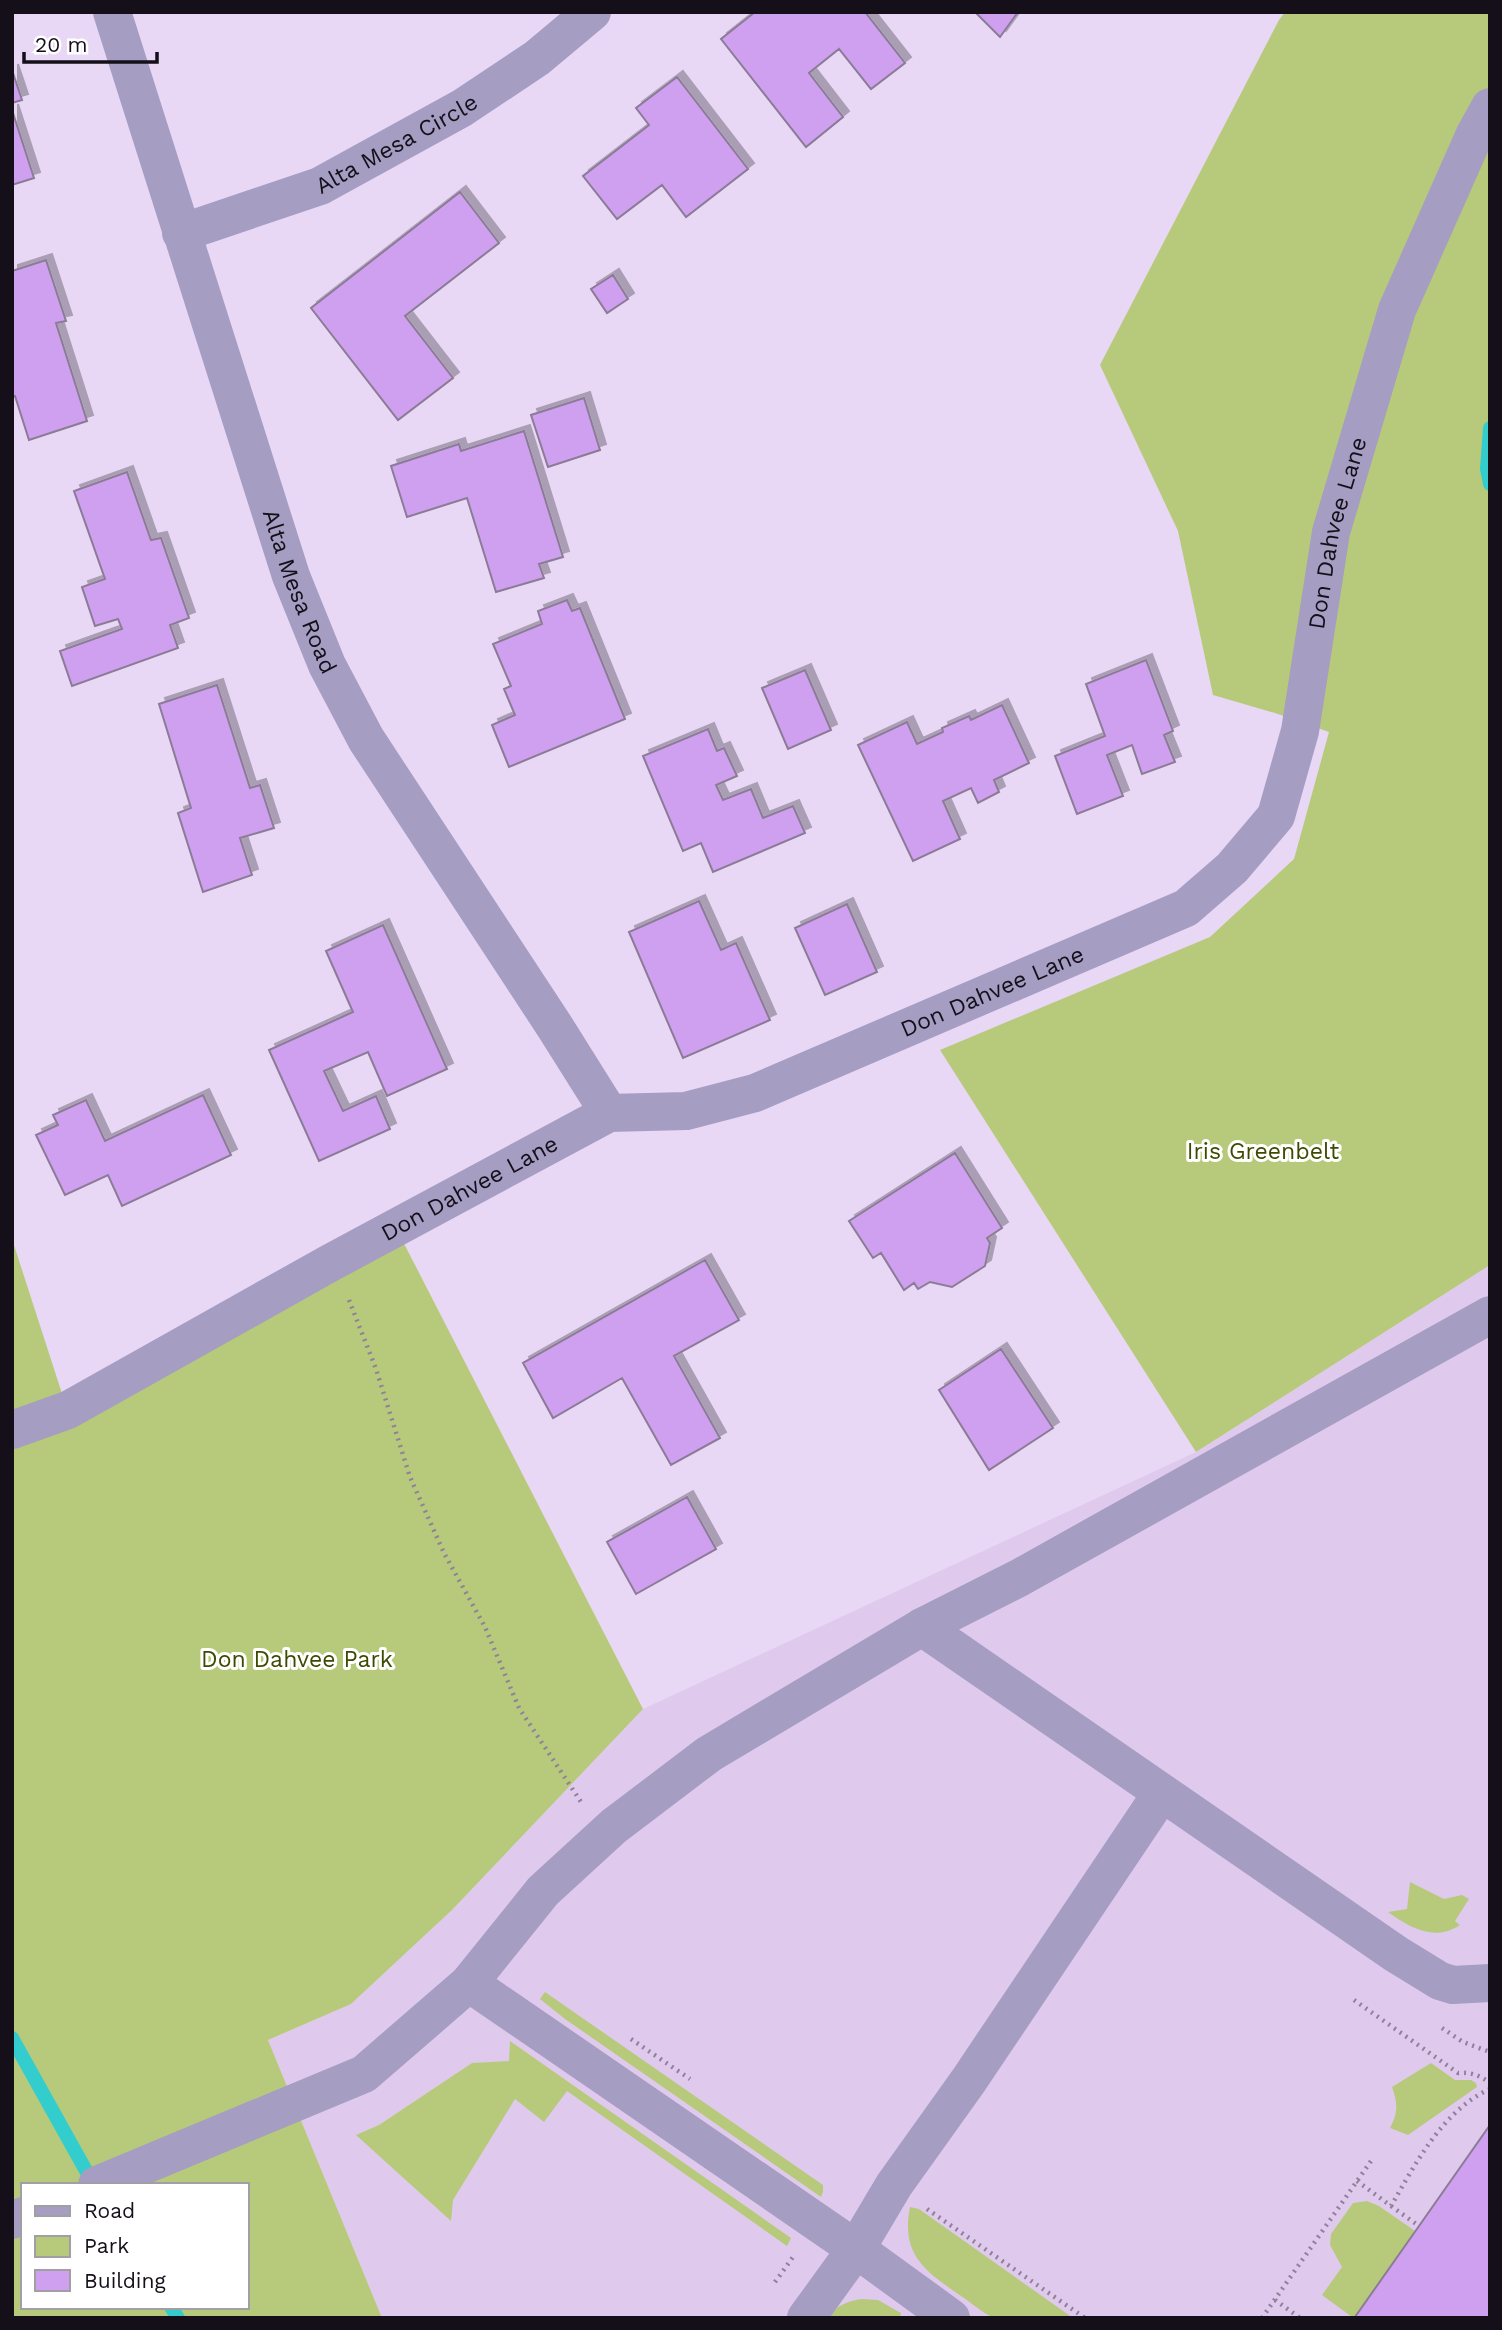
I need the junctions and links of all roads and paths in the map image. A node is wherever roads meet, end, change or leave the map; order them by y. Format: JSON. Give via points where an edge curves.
{"nodes":[{"id":1,"x":112,"y":12,"type":"edge"},
{"id":2,"x":592,"y":12,"type":"edge"},
{"id":3,"x":1490,"y":107,"type":"edge"},
{"id":4,"x":181,"y":233,"type":"junction"},
{"id":5,"x":608,"y":1113,"type":"junction"},
{"id":6,"x":330,"y":1263,"type":"junction"},
{"id":7,"x":1490,"y":1315,"type":"edge"},
{"id":8,"x":12,"y":1430,"type":"edge"},
{"id":9,"x":922,"y":1627,"type":"junction"},
{"id":10,"x":1161,"y":1794,"type":"junction"},
{"id":11,"x":587,"y":1811,"type":"dead end"},
{"id":12,"x":469,"y":1983,"type":"junction"},
{"id":13,"x":1490,"y":1983,"type":"edge"},
{"id":14,"x":1354,"y":2000,"type":"dead end"},
{"id":15,"x":1490,"y":2084,"type":"edge"},
{"id":16,"x":1490,"y":2089,"type":"edge"},
{"id":17,"x":1371,"y":2161,"type":"dead end"},
{"id":18,"x":1357,"y":2181,"type":"junction"},
{"id":19,"x":102,"y":2183,"type":"edge"},
{"id":20,"x":1391,"y":2206,"type":"junction"},
{"id":21,"x":926,"y":2209,"type":"dead end"},
{"id":22,"x":1419,"y":2226,"type":"dead end"},
{"id":23,"x":856,"y":2249,"type":"junction"},
{"id":24,"x":795,"y":2254,"type":"dead end"},
{"id":25,"x":775,"y":2282,"type":"dead end"},
{"id":26,"x":1275,"y":2300,"type":"junction"},
{"id":27,"x":806,"y":2318,"type":"edge"},
{"id":28,"x":951,"y":2318,"type":"edge"},
{"id":29,"x":1085,"y":2318,"type":"edge"},
{"id":30,"x":1262,"y":2318,"type":"edge"},
{"id":31,"x":1300,"y":2318,"type":"edge"}],
"edges":[{"from":1,"to":4,"type":"street","name":"Alta Mesa Road"},
{"from":2,"to":4,"type":"street","name":"Alta Mesa Circle","via":[[537,58],[461,108],[320,186]]},
{"from":3,"to":5,"type":"street","name":"Don Dahvee Lane","via":[[1397,310],[1331,532],[1300,731],[1276,816],[1232,868],[1186,908],[755,1093],[686,1111]]},
{"from":4,"to":5,"type":"street","name":"Alta Mesa Road","via":[[291,576],[327,664],[366,739]]},
{"from":5,"to":6,"type":"street","name":"Don Dahvee Lane"},
{"from":6,"to":8,"type":"street","name":"Don Dahvee Lane","via":[[68,1410]]},
{"from":6,"to":11,"type":"path","via":[[355,1312],[410,1477],[444,1553],[485,1627],[519,1708]]},
{"from":7,"to":9,"type":"street","via":[[1019,1578]]},
{"from":9,"to":10,"type":"street"},
{"from":9,"to":12,"type":"street","via":[[709,1754],[614,1826],[535,1900]]},
{"from":10,"to":13,"type":"street","via":[[1440,1980],[1465,1986]]},
{"from":10,"to":23,"type":"street","via":[[894,2186]]},
{"from":12,"to":19,"type":"street","via":[[364,2074]]},
{"from":12,"to":23,"type":"street"},
{"from":14,"to":15,"type":"path","via":[[1458,2073],[1481,2076]]},
{"from":16,"to":20,"type":"path","via":[[1459,2108],[1420,2155]]},
{"from":17,"to":18,"type":"path"},
{"from":18,"to":20,"type":"path"},
{"from":18,"to":26,"type":"path"},
{"from":20,"to":22,"type":"path"},
{"from":21,"to":29,"type":"path"},
{"from":23,"to":27,"type":"street"},
{"from":23,"to":28,"type":"street"},
{"from":24,"to":25,"type":"path"},
{"from":26,"to":30,"type":"path"},
{"from":26,"to":31,"type":"path"}]}
